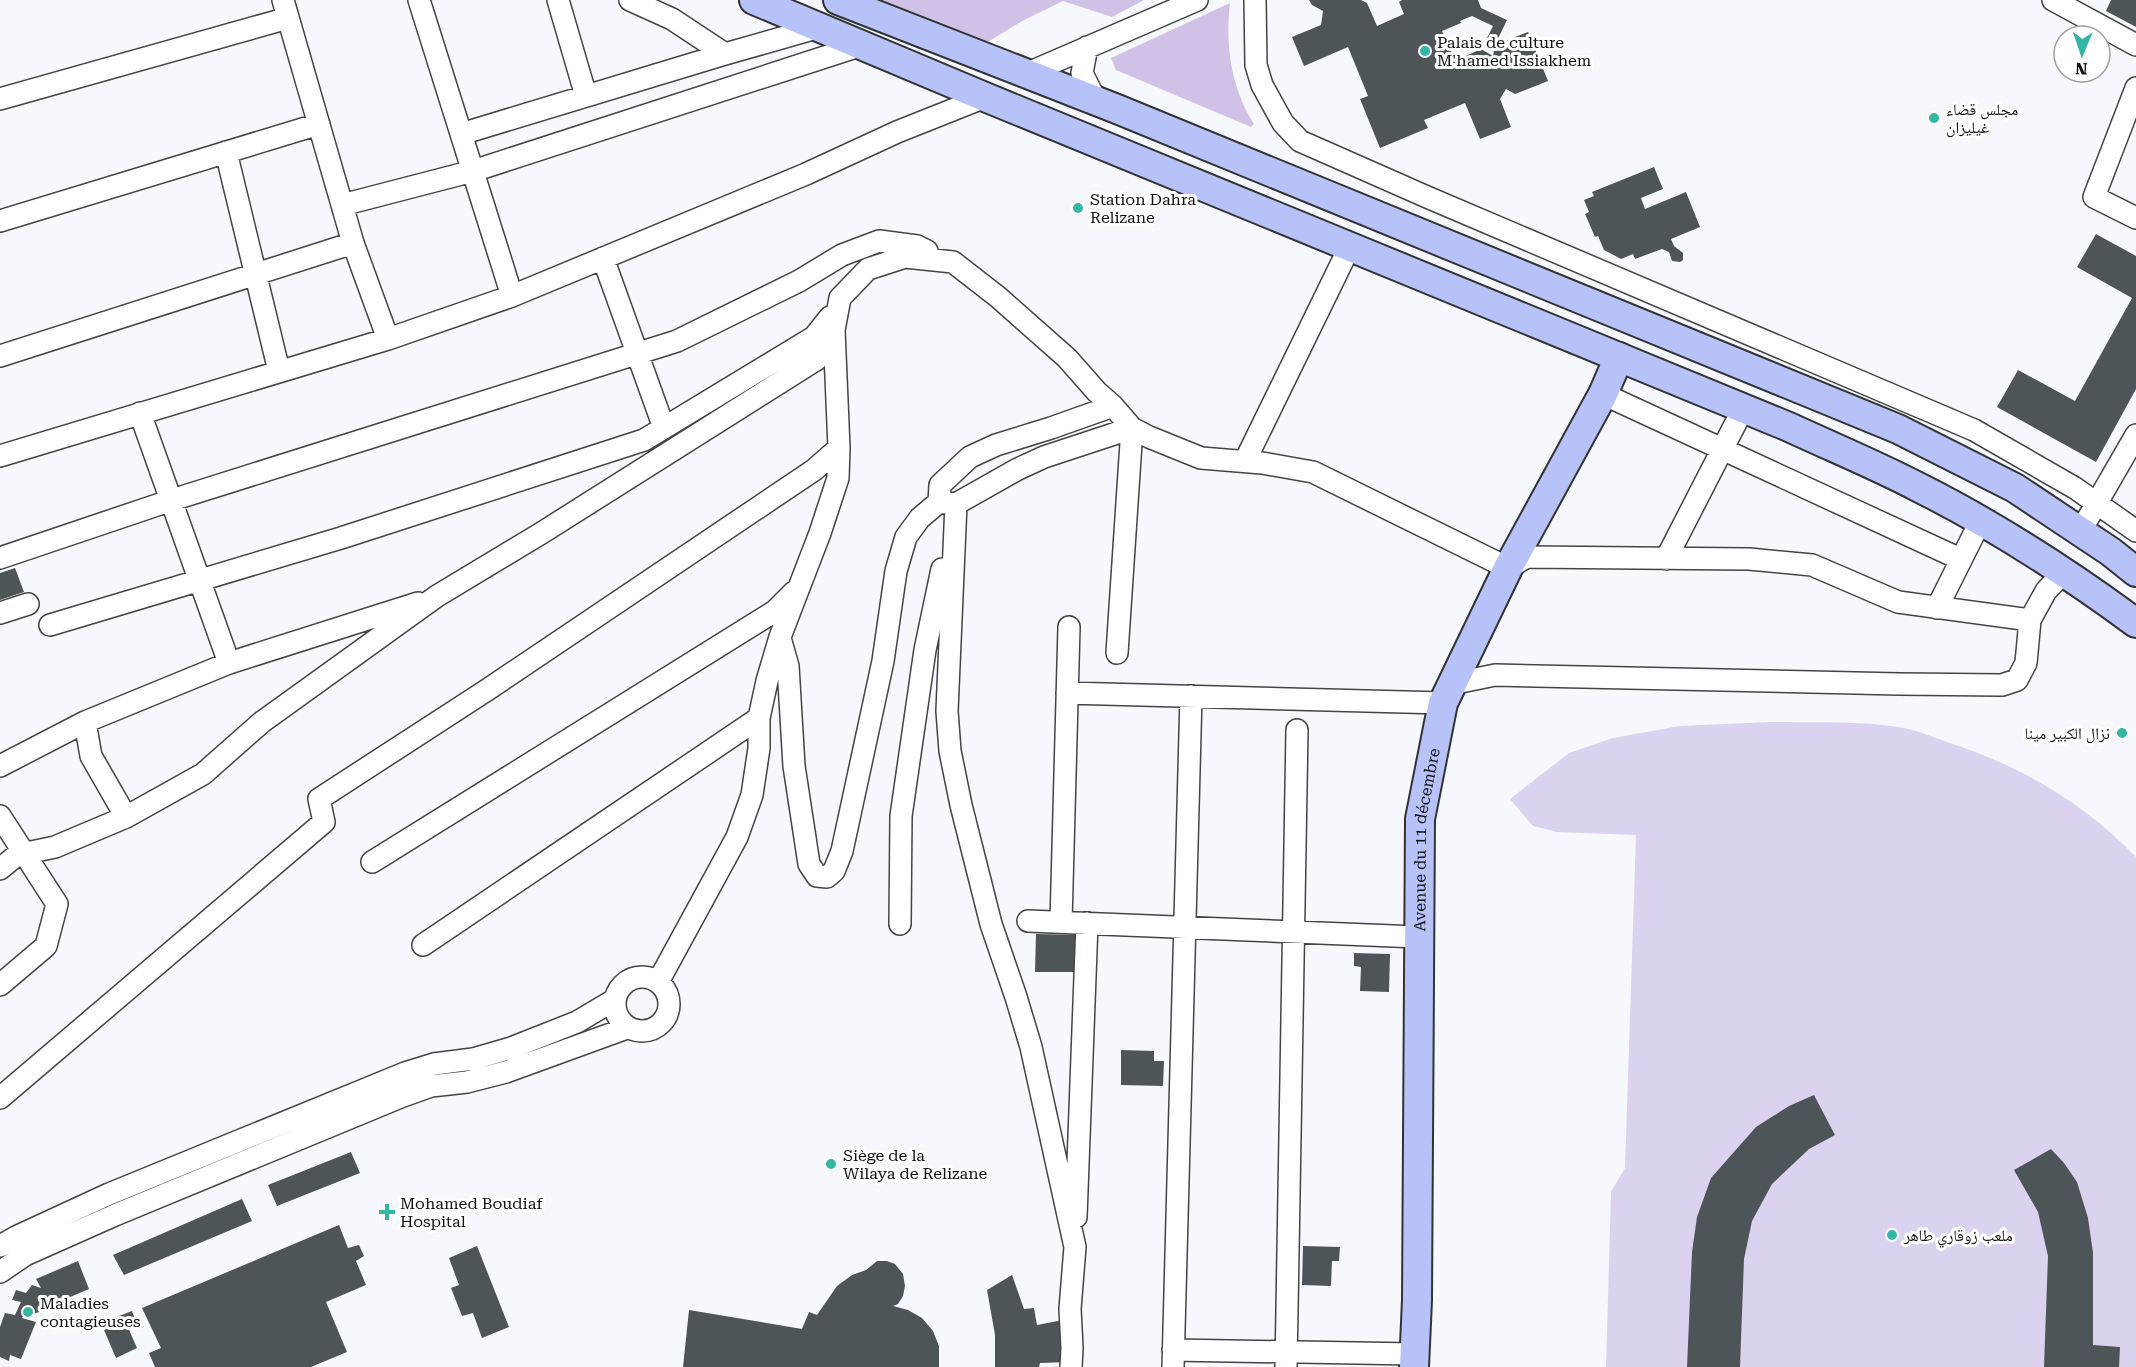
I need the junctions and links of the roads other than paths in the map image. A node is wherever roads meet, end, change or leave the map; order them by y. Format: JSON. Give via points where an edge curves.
{"nodes":[{"id":1,"x":420,"y":0,"type":"edge"},
{"id":2,"x":558,"y":0,"type":"edge"},
{"id":3,"x":630,"y":0,"type":"edge"},
{"id":4,"x":753,"y":0,"type":"edge"},
{"id":5,"x":838,"y":0,"type":"edge"},
{"id":6,"x":1197,"y":0,"type":"edge"},
{"id":7,"x":1255,"y":0,"type":"edge"},
{"id":8,"x":2062,"y":1,"type":"edge"},
{"id":9,"x":285,"y":9,"type":"edge"},
{"id":10,"x":820,"y":27,"type":"junction"},
{"id":11,"x":862,"y":45,"type":"junction"},
{"id":12,"x":2136,"y":45,"type":"edge"},
{"id":13,"x":1088,"y":47,"type":"junction"},
{"id":14,"x":725,"y":54,"type":"junction"},
{"id":15,"x":1026,"y":74,"type":"junction"},
{"id":16,"x":2136,"y":88,"type":"edge"},
{"id":17,"x":586,"y":96,"type":"junction"},
{"id":18,"x":985,"y":97,"type":"junction"},
{"id":19,"x":0,"y":99,"type":"edge"},
{"id":20,"x":1117,"y":109,"type":"junction"},
{"id":21,"x":319,"y":124,"type":"junction"},
{"id":22,"x":461,"y":134,"type":"junction"},
{"id":23,"x":226,"y":152,"type":"junction"},
{"id":24,"x":472,"y":171,"type":"junction"},
{"id":25,"x":342,"y":205,"type":"junction"},
{"id":26,"x":2136,"y":218,"type":"edge"},
{"id":27,"x":0,"y":220,"type":"edge"},
{"id":28,"x":353,"y":243,"type":"junction"},
{"id":29,"x":1350,"y":246,"type":"junction"},
{"id":30,"x":603,"y":258,"type":"junction"},
{"id":31,"x":952,"y":262,"type":"junction"},
{"id":32,"x":254,"y":274,"type":"junction"},
{"id":33,"x":512,"y":296,"type":"junction"},
{"id":34,"x":838,"y":307,"type":"junction"},
{"id":35,"x":834,"y":330,"type":"junction"},
{"id":36,"x":388,"y":339,"type":"junction"},
{"id":37,"x":638,"y":353,"type":"junction"},
{"id":38,"x":0,"y":356,"type":"edge"},
{"id":39,"x":1619,"y":357,"type":"junction"},
{"id":40,"x":279,"y":372,"type":"junction"},
{"id":41,"x":1603,"y":394,"type":"junction"},
{"id":42,"x":1113,"y":406,"type":"junction"},
{"id":43,"x":1743,"y":408,"type":"junction"},
{"id":44,"x":141,"y":413,"type":"junction"},
{"id":45,"x":664,"y":428,"type":"junction"},
{"id":46,"x":1132,"y":428,"type":"junction"},
{"id":47,"x":2136,"y":435,"type":"edge"},
{"id":48,"x":839,"y":448,"type":"junction"},
{"id":49,"x":1722,"y":449,"type":"junction"},
{"id":50,"x":0,"y":456,"type":"edge"},
{"id":51,"x":1245,"y":461,"type":"junction"},
{"id":52,"x":172,"y":500,"type":"junction"},
{"id":53,"x":947,"y":503,"type":"junction"},
{"id":54,"x":2097,"y":504,"type":"junction"},
{"id":55,"x":1980,"y":522,"type":"junction"},
{"id":56,"x":2136,"y":531,"type":"edge"},
{"id":57,"x":2080,"y":532,"type":"junction"},
{"id":58,"x":0,"y":558,"type":"edge"},
{"id":59,"x":1666,"y":559,"type":"junction"},
{"id":60,"x":1960,"y":559,"type":"junction"},
{"id":61,"x":1508,"y":567,"type":"junction"},
{"id":62,"x":2136,"y":572,"type":"edge"},
{"id":63,"x":2063,"y":573,"type":"junction"},
{"id":64,"x":201,"y":580,"type":"junction"},
{"id":65,"x":798,"y":588,"type":"junction"},
{"id":66,"x":437,"y":596,"type":"junction"},
{"id":67,"x":28,"y":604,"type":"dead end"},
{"id":68,"x":1936,"y":608,"type":"junction"},
{"id":69,"x":0,"y":613,"type":"edge"},
{"id":70,"x":2030,"y":620,"type":"junction"},
{"id":71,"x":2136,"y":623,"type":"edge"},
{"id":72,"x":50,"y":626,"type":"dead end"},
{"id":73,"x":1069,"y":627,"type":"dead end"},
{"id":74,"x":780,"y":637,"type":"junction"},
{"id":75,"x":1117,"y":653,"type":"dead end"},
{"id":76,"x":230,"y":663,"type":"junction"},
{"id":77,"x":1067,"y":693,"type":"junction"},
{"id":78,"x":1447,"y":694,"type":"junction"},
{"id":79,"x":1191,"y":696,"type":"junction"},
{"id":80,"x":759,"y":718,"type":"junction"},
{"id":81,"x":85,"y":722,"type":"junction"},
{"id":82,"x":1297,"y":730,"type":"dead end"},
{"id":83,"x":0,"y":766,"type":"edge"},
{"id":84,"x":0,"y":816,"type":"edge"},
{"id":85,"x":126,"y":816,"type":"junction"},
{"id":86,"x":26,"y":853,"type":"junction"},
{"id":87,"x":372,"y":862,"type":"dead end"},
{"id":88,"x":0,"y":869,"type":"edge"},
{"id":89,"x":1028,"y":921,"type":"dead end"},
{"id":90,"x":1061,"y":922,"type":"junction"},
{"id":91,"x":1087,"y":923,"type":"junction"},
{"id":92,"x":900,"y":924,"type":"dead end"},
{"id":93,"x":1185,"y":927,"type":"junction"},
{"id":94,"x":1293,"y":932,"type":"junction"},
{"id":95,"x":1418,"y":937,"type":"junction"},
{"id":96,"x":423,"y":945,"type":"dead end"},
{"id":97,"x":658,"y":982,"type":"junction"},
{"id":98,"x":0,"y":985,"type":"edge"},
{"id":99,"x":614,"y":1000,"type":"junction"},
{"id":100,"x":627,"y":1028,"type":"junction"},
{"id":101,"x":0,"y":1098,"type":"edge"},
{"id":102,"x":0,"y":1246,"type":"edge"},
{"id":103,"x":1075,"y":1247,"type":"junction"},
{"id":104,"x":0,"y":1272,"type":"edge"},
{"id":105,"x":1173,"y":1358,"type":"edge"},
{"id":106,"x":1287,"y":1359,"type":"edge"},
{"id":107,"x":1414,"y":1360,"type":"edge"},
{"id":108,"x":1071,"y":1367,"type":"edge"}],
"edges":[{"from":1,"to":22,"type":"street"},
{"from":2,"to":17,"type":"street"},
{"from":3,"to":14,"type":"street","via":[[672,19]]},
{"from":4,"to":10,"type":"main road"},
{"from":5,"to":15,"type":"main road"},
{"from":6,"to":13,"type":"street"},
{"from":7,"to":54,"type":"street","via":[[1256,65],[1262,86],[1283,123],[1300,141],[1974,430]]},
{"from":8,"to":12,"type":"street"},
{"from":9,"to":19,"type":"street"},
{"from":9,"to":21,"type":"street"},
{"from":10,"to":11,"type":"main road"},
{"from":10,"to":14,"type":"street"},
{"from":11,"to":18,"type":"main road"},
{"from":11,"to":24,"type":"street"},
{"from":13,"to":15,"type":"street"},
{"from":13,"to":20,"type":"street","via":[[1082,73],[1094,97]]},
{"from":14,"to":17,"type":"street"},
{"from":15,"to":20,"type":"main road"},
{"from":16,"to":26,"type":"street","via":[[2094,197]]},
{"from":17,"to":22,"type":"street"},
{"from":18,"to":29,"type":"main road"},
{"from":18,"to":30,"type":"street"},
{"from":20,"to":57,"type":"main road","via":[[1898,429],[2015,488]]},
{"from":21,"to":23,"type":"street"},
{"from":21,"to":25,"type":"street"},
{"from":22,"to":24,"type":"street"},
{"from":23,"to":27,"type":"street"},
{"from":23,"to":32,"type":"street"},
{"from":24,"to":25,"type":"street"},
{"from":24,"to":33,"type":"street"},
{"from":25,"to":28,"type":"street"},
{"from":28,"to":32,"type":"street"},
{"from":28,"to":36,"type":"street"},
{"from":29,"to":39,"type":"main road"},
{"from":29,"to":51,"type":"street"},
{"from":30,"to":33,"type":"street"},
{"from":30,"to":37,"type":"street"},
{"from":31,"to":34,"type":"street","via":[[905,257],[868,269],[840,298]]},
{"from":31,"to":37,"type":"street","via":[[916,246],[879,241],[842,255],[799,281],[677,341]]},
{"from":31,"to":42,"type":"street","via":[[1068,358]]},
{"from":32,"to":38,"type":"street"},
{"from":32,"to":40,"type":"street"},
{"from":33,"to":36,"type":"street"},
{"from":34,"to":35,"type":"street"},
{"from":34,"to":45,"type":"street","via":[[814,337]]},
{"from":35,"to":48,"type":"street"},
{"from":35,"to":66,"type":"street","via":[[817,358]]},
{"from":36,"to":40,"type":"street"},
{"from":37,"to":45,"type":"street"},
{"from":37,"to":52,"type":"street"},
{"from":39,"to":41,"type":"main road","name":"Avenue du 11 décembre"},
{"from":39,"to":43,"type":"main road"},
{"from":40,"to":44,"type":"street"},
{"from":41,"to":49,"type":"street"},
{"from":41,"to":61,"type":"main road","name":"Avenue du 11 décembre"},
{"from":42,"to":46,"type":"street"},
{"from":42,"to":53,"type":"street","via":[[970,457],[939,485]]},
{"from":43,"to":49,"type":"street"},
{"from":43,"to":55,"type":"main road","via":[[1919,487]]},
{"from":44,"to":50,"type":"street"},
{"from":44,"to":52,"type":"street"},
{"from":45,"to":64,"type":"street","via":[[644,440]]},
{"from":46,"to":51,"type":"street","via":[[1201,458]]},
{"from":46,"to":53,"type":"street","via":[[1036,461]]},
{"from":46,"to":75,"type":"street"},
{"from":47,"to":54,"type":"street"},
{"from":48,"to":65,"type":"street","via":[[838,478]]},
{"from":48,"to":101,"type":"street","via":[[814,470],[320,799],[324,822]]},
{"from":49,"to":59,"type":"street"},
{"from":49,"to":60,"type":"street"},
{"from":51,"to":61,"type":"street","via":[[1313,472]]},
{"from":52,"to":58,"type":"street"},
{"from":52,"to":64,"type":"street"},
{"from":53,"to":74,"type":"street","via":[[920,518],[906,537],[896,571],[883,661],[842,851],[827,878],[818,876],[809,864],[794,766],[788,666]]},
{"from":53,"to":92,"type":"street","via":[[901,816]]},
{"from":53,"to":103,"type":"street","via":[[950,751],[991,924],[1031,1047]]},
{"from":54,"to":56,"type":"street"},
{"from":54,"to":57,"type":"street"},
{"from":55,"to":60,"type":"street"},
{"from":55,"to":63,"type":"main road"},
{"from":57,"to":62,"type":"main road"},
{"from":59,"to":61,"type":"street","via":[[1527,557]]},
{"from":59,"to":68,"type":"street","via":[[1749,559],[1812,565],[1898,602]]},
{"from":60,"to":68,"type":"street"},
{"from":61,"to":78,"type":"main road","name":"Avenue du 11 décembre"},
{"from":63,"to":70,"type":"street","via":[[2046,591]]},
{"from":63,"to":71,"type":"main road"},
{"from":64,"to":72,"type":"street"},
{"from":64,"to":76,"type":"street"},
{"from":65,"to":74,"type":"street"},
{"from":65,"to":87,"type":"street","via":[[775,611]]},
{"from":66,"to":76,"type":"street"},
{"from":66,"to":85,"type":"street","via":[[262,722],[203,774]]},
{"from":67,"to":69,"type":"street"},
{"from":68,"to":70,"type":"street"},
{"from":70,"to":78,"type":"street","via":[[2026,663],[2017,680],[2002,685],[1495,675]]},
{"from":73,"to":77,"type":"street"},
{"from":74,"to":80,"type":"street"},
{"from":76,"to":81,"type":"street"},
{"from":77,"to":79,"type":"street"},
{"from":77,"to":90,"type":"street"},
{"from":78,"to":79,"type":"street"},
{"from":78,"to":95,"type":"main road","name":"Avenue du 11 décembre","via":[[1420,819]]},
{"from":79,"to":93,"type":"street"},
{"from":80,"to":96,"type":"street"},
{"from":80,"to":97,"type":"street","via":[[752,795],[737,837]]},
{"from":81,"to":83,"type":"street"},
{"from":81,"to":85,"type":"street","via":[[91,756]]},
{"from":82,"to":94,"type":"street"},
{"from":84,"to":86,"type":"street"},
{"from":85,"to":86,"type":"street","via":[[55,847]]},
{"from":86,"to":88,"type":"street","via":[[17,855]]},
{"from":86,"to":98,"type":"street","via":[[57,904],[46,946]]},
{"from":89,"to":90,"type":"street"},
{"from":90,"to":91,"type":"street"},
{"from":91,"to":93,"type":"street"},
{"from":91,"to":103,"type":"street"},
{"from":93,"to":94,"type":"street"},
{"from":93,"to":105,"type":"street"},
{"from":94,"to":95,"type":"street"},
{"from":94,"to":106,"type":"street"},
{"from":95,"to":107,"type":"main road","name":"Avenue du 11 décembre"},
{"from":97,"to":99,"type":"street","via":[[650,978],[631,979],[617,991]]},
{"from":97,"to":100,"type":"street","via":[[668,996],[664,1020],[643,1032]]},
{"from":99,"to":100,"type":"street","via":[[616,1016]]},
{"from":99,"to":102,"type":"street","via":[[577,1022],[511,1048],[394,1077],[109,1194]]},
{"from":100,"to":104,"type":"street","via":[[506,1072],[431,1086],[403,1096],[115,1215],[26,1255]]},
{"from":103,"to":108,"type":"street"},
{"from":105,"to":106,"type":"street"},
{"from":106,"to":107,"type":"street"}]}
